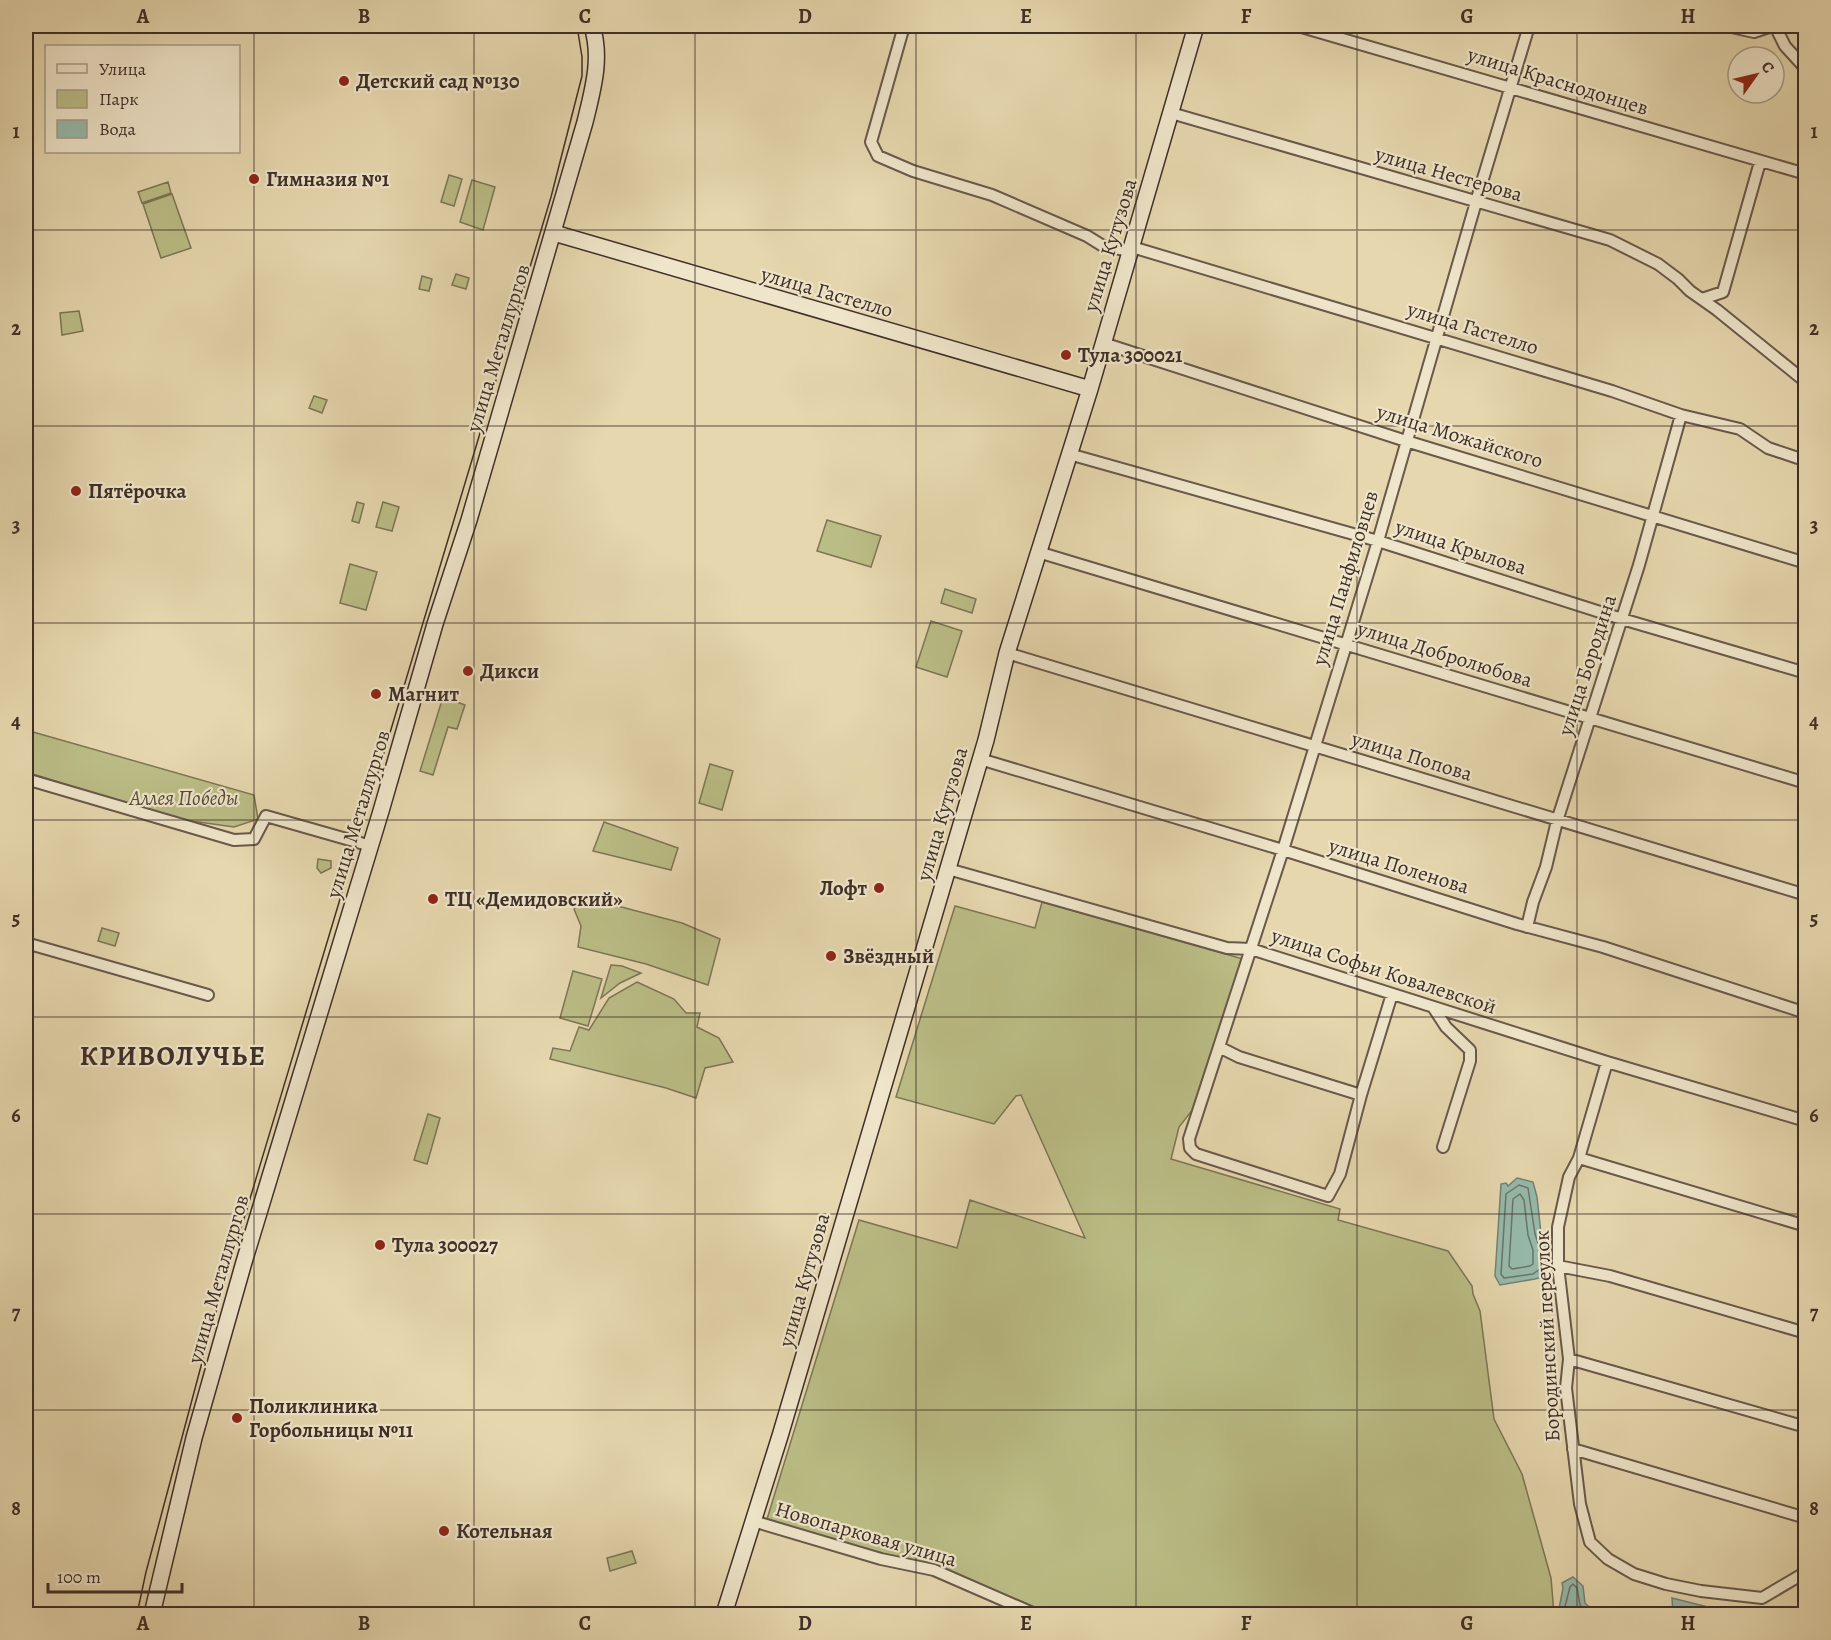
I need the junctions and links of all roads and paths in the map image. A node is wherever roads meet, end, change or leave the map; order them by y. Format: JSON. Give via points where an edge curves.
{"nodes":[{"id":1,"x":592,"y":26,"type":"edge"},
{"id":2,"x":900,"y":26,"type":"edge"},
{"id":3,"x":1196,"y":26,"type":"edge"},
{"id":4,"x":1298,"y":26,"type":"edge"},
{"id":5,"x":1529,"y":26,"type":"edge"},
{"id":6,"x":1727,"y":26,"type":"edge"},
{"id":7,"x":1774,"y":26,"type":"edge"},
{"id":8,"x":1806,"y":69,"type":"edge"},
{"id":9,"x":1510,"y":86,"type":"junction"},
{"id":10,"x":1171,"y":113,"type":"junction"},
{"id":11,"x":1760,"y":162,"type":"junction"},
{"id":12,"x":1806,"y":174,"type":"edge"},
{"id":13,"x":1476,"y":202,"type":"junction"},
{"id":14,"x":554,"y":233,"type":"junction"},
{"id":15,"x":1132,"y":249,"type":"junction"},
{"id":16,"x":1702,"y":299,"type":"junction"},
{"id":17,"x":1436,"y":339,"type":"junction"},
{"id":18,"x":1103,"y":343,"type":"junction"},
{"id":19,"x":1806,"y":382,"type":"edge"},
{"id":20,"x":1090,"y":389,"type":"junction"},
{"id":21,"x":1681,"y":415,"type":"junction"},
{"id":22,"x":1406,"y":441,"type":"junction"},
{"id":23,"x":1069,"y":454,"type":"junction"},
{"id":24,"x":1798,"y":458,"type":"dead end"},
{"id":25,"x":1652,"y":517,"type":"junction"},
{"id":26,"x":1378,"y":541,"type":"junction"},
{"id":27,"x":1038,"y":552,"type":"junction"},
{"id":28,"x":1806,"y":563,"type":"edge"},
{"id":29,"x":1622,"y":619,"type":"junction"},
{"id":30,"x":1345,"y":645,"type":"junction"},
{"id":31,"x":1007,"y":653,"type":"junction"},
{"id":32,"x":1806,"y":673,"type":"edge"},
{"id":33,"x":1591,"y":718,"type":"junction"},
{"id":34,"x":1314,"y":747,"type":"junction"},
{"id":35,"x":980,"y":759,"type":"junction"},
{"id":36,"x":26,"y":779,"type":"edge"},
{"id":37,"x":1806,"y":783,"type":"edge"},
{"id":38,"x":1557,"y":821,"type":"junction"},
{"id":39,"x":371,"y":846,"type":"junction"},
{"id":40,"x":1283,"y":850,"type":"junction"},
{"id":41,"x":948,"y":868,"type":"junction"},
{"id":42,"x":1806,"y":895,"type":"edge"},
{"id":43,"x":1527,"y":927,"type":"junction"},
{"id":44,"x":26,"y":943,"type":"edge"},
{"id":45,"x":1251,"y":949,"type":"junction"},
{"id":46,"x":1392,"y":994,"type":"junction"},
{"id":47,"x":208,"y":995,"type":"dead end"},
{"id":48,"x":1433,"y":1007,"type":"junction"},
{"id":49,"x":1806,"y":1013,"type":"edge"},
{"id":50,"x":1219,"y":1047,"type":"junction"},
{"id":51,"x":1607,"y":1062,"type":"junction"},
{"id":52,"x":1361,"y":1095,"type":"junction"},
{"id":53,"x":1806,"y":1121,"type":"edge"},
{"id":54,"x":1443,"y":1147,"type":"dead end"},
{"id":55,"x":1579,"y":1158,"type":"junction"},
{"id":56,"x":1806,"y":1226,"type":"edge"},
{"id":57,"x":1558,"y":1266,"type":"junction"},
{"id":58,"x":1806,"y":1334,"type":"edge"},
{"id":59,"x":1569,"y":1359,"type":"junction"},
{"id":60,"x":1806,"y":1427,"type":"edge"},
{"id":61,"x":1573,"y":1449,"type":"junction"},
{"id":62,"x":1806,"y":1518,"type":"edge"},
{"id":63,"x":753,"y":1521,"type":"junction"},
{"id":64,"x":1806,"y":1572,"type":"edge"},
{"id":65,"x":152,"y":1614,"type":"edge"},
{"id":66,"x":724,"y":1614,"type":"edge"},
{"id":67,"x":1035,"y":1614,"type":"edge"}],
"edges":[{"from":1,"to":14,"type":"main road","name":"улица Металлургов","via":[[598,58],[596,75]]},
{"from":2,"to":15,"type":"street","name":"улица Гастелло","via":[[871,142],[878,156],[993,195],[1104,246]]},
{"from":3,"to":10,"type":"main road","name":"улица Кутузова"},
{"from":4,"to":9,"type":"street","name":"улица Краснодонцев"},
{"from":5,"to":9,"type":"street","name":"улица Панфиловцев"},
{"from":6,"to":7,"type":"street","via":[[1754,32]]},
{"from":7,"to":8,"type":"street","via":[[1785,46]]},
{"from":9,"to":11,"type":"street","name":"улица Краснодонцев"},
{"from":9,"to":13,"type":"street","name":"улица Панфиловцев"},
{"from":10,"to":13,"type":"street","name":"улица Нестерова"},
{"from":10,"to":15,"type":"main road","name":"улица Кутузова"},
{"from":11,"to":12,"type":"street","name":"улица Краснодонцев"},
{"from":11,"to":16,"type":"street","via":[[1723,292]]},
{"from":13,"to":16,"type":"street","name":"улица Нестерова","via":[[1611,240],[1658,264]]},
{"from":13,"to":17,"type":"street","name":"улица Панфиловцев"},
{"from":14,"to":20,"type":"main road","name":"улица Гастелло"},
{"from":14,"to":39,"type":"main road","name":"улица Металлургов"},
{"from":15,"to":17,"type":"street","name":"улица Гастелло"},
{"from":15,"to":18,"type":"main road","name":"улица Кутузова"},
{"from":16,"to":19,"type":"street","name":"улица Нестерова"},
{"from":17,"to":21,"type":"street","name":"улица Гастелло"},
{"from":17,"to":22,"type":"street","name":"улица Панфиловцев"},
{"from":18,"to":20,"type":"main road","name":"улица Кутузова"},
{"from":18,"to":22,"type":"street","name":"улица Можайского"},
{"from":20,"to":23,"type":"main road","name":"улица Кутузова"},
{"from":21,"to":24,"type":"street","name":"улица Гастелло","via":[[1740,429],[1768,448]]},
{"from":21,"to":25,"type":"street","name":"улица Бородина"},
{"from":22,"to":25,"type":"street","name":"улица Можайского"},
{"from":22,"to":26,"type":"street","name":"улица Панфиловцев"},
{"from":23,"to":26,"type":"street","name":"улица Крылова"},
{"from":23,"to":27,"type":"main road","name":"улица Кутузова"},
{"from":25,"to":28,"type":"street","name":"улица Можайского"},
{"from":25,"to":29,"type":"street","name":"улица Бородина"},
{"from":26,"to":29,"type":"street","name":"улица Крылова"},
{"from":26,"to":30,"type":"street","name":"улица Панфиловцев"},
{"from":27,"to":30,"type":"street","name":"улица Добролюбова"},
{"from":27,"to":31,"type":"main road","name":"улица Кутузова"},
{"from":29,"to":32,"type":"street","name":"улица Крылова"},
{"from":29,"to":33,"type":"street","name":"улица Бородина"},
{"from":30,"to":33,"type":"street","name":"улица Добролюбова"},
{"from":30,"to":34,"type":"street","name":"улица Панфиловцев"},
{"from":31,"to":34,"type":"street","name":"улица Попова"},
{"from":31,"to":35,"type":"main road","name":"улица Кутузова"},
{"from":33,"to":37,"type":"street","name":"улица Добролюбова"},
{"from":33,"to":38,"type":"street","name":"улица Бородина"},
{"from":34,"to":38,"type":"street","name":"улица Попова"},
{"from":34,"to":40,"type":"street","name":"улица Панфиловцев"},
{"from":35,"to":40,"type":"street","name":"улица Поленова"},
{"from":35,"to":41,"type":"main road","name":"улица Кутузова"},
{"from":36,"to":39,"type":"street","via":[[234,840],[254,839],[266,816]]},
{"from":38,"to":42,"type":"street","name":"улица Попова"},
{"from":38,"to":43,"type":"street","name":"улица Бородина"},
{"from":39,"to":65,"type":"main road","name":"улица Металлургов","via":[[244,1262],[194,1438]]},
{"from":40,"to":43,"type":"street","name":"улица Поленова"},
{"from":40,"to":45,"type":"street","name":"улица Панфиловцев"},
{"from":41,"to":45,"type":"street","name":"улица Софьи Ковалевской","via":[[1227,948]]},
{"from":41,"to":63,"type":"main road","name":"улица Кутузова"},
{"from":43,"to":49,"type":"street","name":"улица Поленова","via":[[1603,947]]},
{"from":44,"to":47,"type":"street"},
{"from":45,"to":46,"type":"street","name":"улица Софьи Ковалевской"},
{"from":45,"to":50,"type":"street","name":"улица Панфиловцев"},
{"from":46,"to":48,"type":"street","name":"улица Софьи Ковалевской"},
{"from":46,"to":52,"type":"street"},
{"from":48,"to":51,"type":"street","name":"улица Софьи Ковалевской"},
{"from":48,"to":54,"type":"street","via":[[1446,1027],[1470,1050]]},
{"from":50,"to":52,"type":"street","via":[[1239,1057]]},
{"from":50,"to":52,"type":"street","name":"улица Панфиловцев","via":[[1189,1139],[1190,1149],[1197,1154],[1328,1196],[1340,1174]]},
{"from":51,"to":53,"type":"street","name":"улица Софьи Ковалевской"},
{"from":51,"to":55,"type":"street","name":"Бородинский переулок"},
{"from":55,"to":56,"type":"street"},
{"from":55,"to":57,"type":"street","name":"Бородинский переулок","via":[[1569,1178],[1558,1227]]},
{"from":57,"to":58,"type":"street","via":[[1610,1276]]},
{"from":57,"to":59,"type":"street","name":"Бородинский переулок"},
{"from":59,"to":60,"type":"street"},
{"from":59,"to":61,"type":"street","name":"Бородинский переулок","via":[[1566,1388]]},
{"from":61,"to":62,"type":"street"},
{"from":61,"to":64,"type":"street","name":"Бородинский переулок","via":[[1580,1504],[1590,1542],[1608,1559],[1634,1574],[1701,1591],[1762,1598]]},
{"from":63,"to":66,"type":"main road","name":"улица Кутузова"},
{"from":63,"to":67,"type":"street","name":"Новопарковая улица","via":[[881,1559],[934,1570]]}]}
